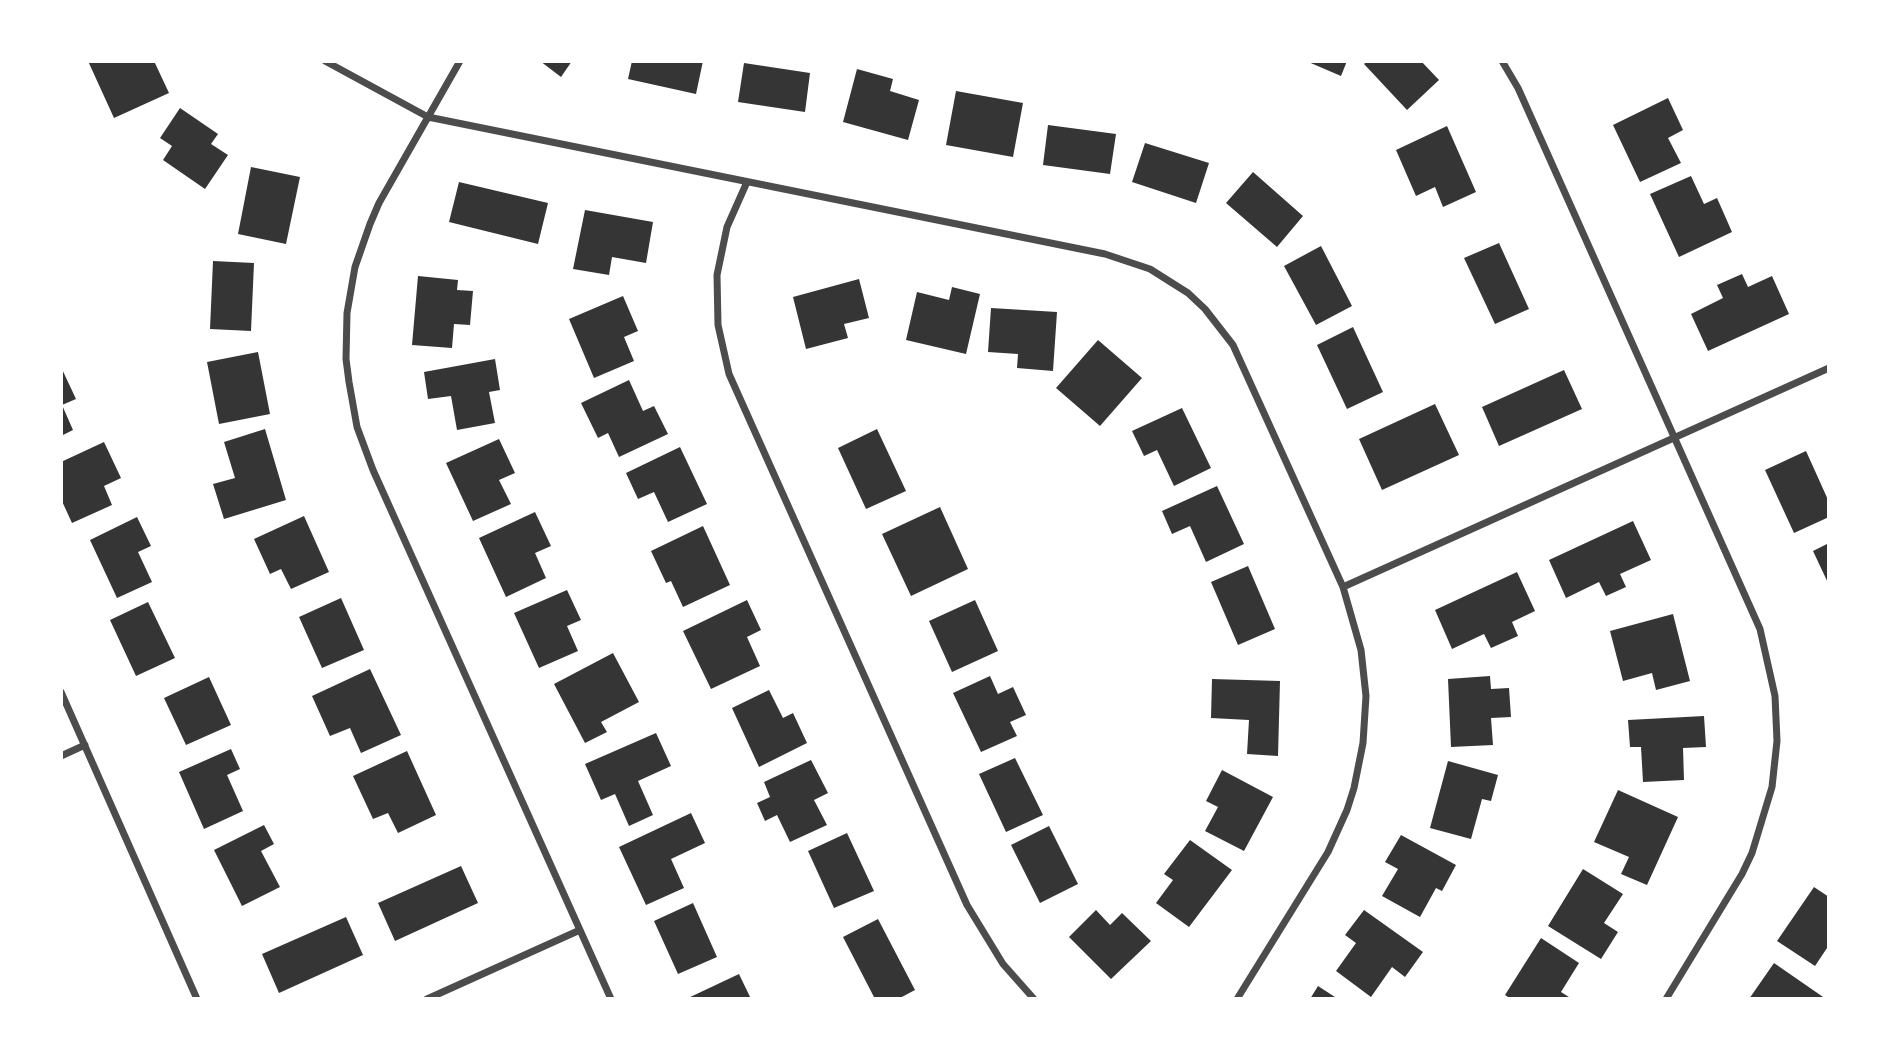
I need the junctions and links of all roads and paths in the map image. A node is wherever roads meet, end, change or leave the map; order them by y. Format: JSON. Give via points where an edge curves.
{"nodes":[{"id":1,"x":324,"y":61,"type":"edge"},
{"id":2,"x":460,"y":61,"type":"edge"},
{"id":3,"x":1502,"y":61,"type":"edge"},
{"id":4,"x":428,"y":117,"type":"junction"},
{"id":5,"x":747,"y":182,"type":"junction"},
{"id":6,"x":1829,"y":368,"type":"edge"},
{"id":7,"x":1675,"y":437,"type":"junction"},
{"id":8,"x":1343,"y":587,"type":"junction"},
{"id":9,"x":61,"y":692,"type":"edge"},
{"id":10,"x":85,"y":745,"type":"junction"},
{"id":11,"x":61,"y":756,"type":"edge"},
{"id":12,"x":580,"y":930,"type":"junction"},
{"id":13,"x":197,"y":999,"type":"edge"},
{"id":14,"x":427,"y":999,"type":"edge"},
{"id":15,"x":611,"y":999,"type":"edge"},
{"id":16,"x":1034,"y":999,"type":"edge"},
{"id":17,"x":1237,"y":999,"type":"edge"},
{"id":18,"x":1666,"y":999,"type":"edge"}],
"edges":[{"from":1,"to":4,"type":"street"},
{"from":2,"to":4,"type":"street"},
{"from":3,"to":7,"type":"street"},
{"from":4,"to":5,"type":"street"},
{"from":4,"to":12,"type":"street","via":[[379,203],[355,267],[347,313],[349,382],[373,470]]},
{"from":5,"to":8,"type":"street","via":[[1104,254],[1170,280],[1205,309],[1233,345]]},
{"from":5,"to":16,"type":"street","via":[[727,227],[717,275],[718,325],[729,374],[967,905],[1003,964]]},
{"from":6,"to":7,"type":"street"},
{"from":7,"to":8,"type":"street"},
{"from":7,"to":18,"type":"street","via":[[1760,629],[1775,695],[1777,741],[1770,799],[1752,853]]},
{"from":8,"to":17,"type":"street","via":[[1361,650],[1366,696],[1354,788],[1328,852]]},
{"from":9,"to":10,"type":"street"},
{"from":10,"to":11,"type":"street"},
{"from":10,"to":13,"type":"street"},
{"from":12,"to":14,"type":"street"},
{"from":12,"to":15,"type":"street"}]}
